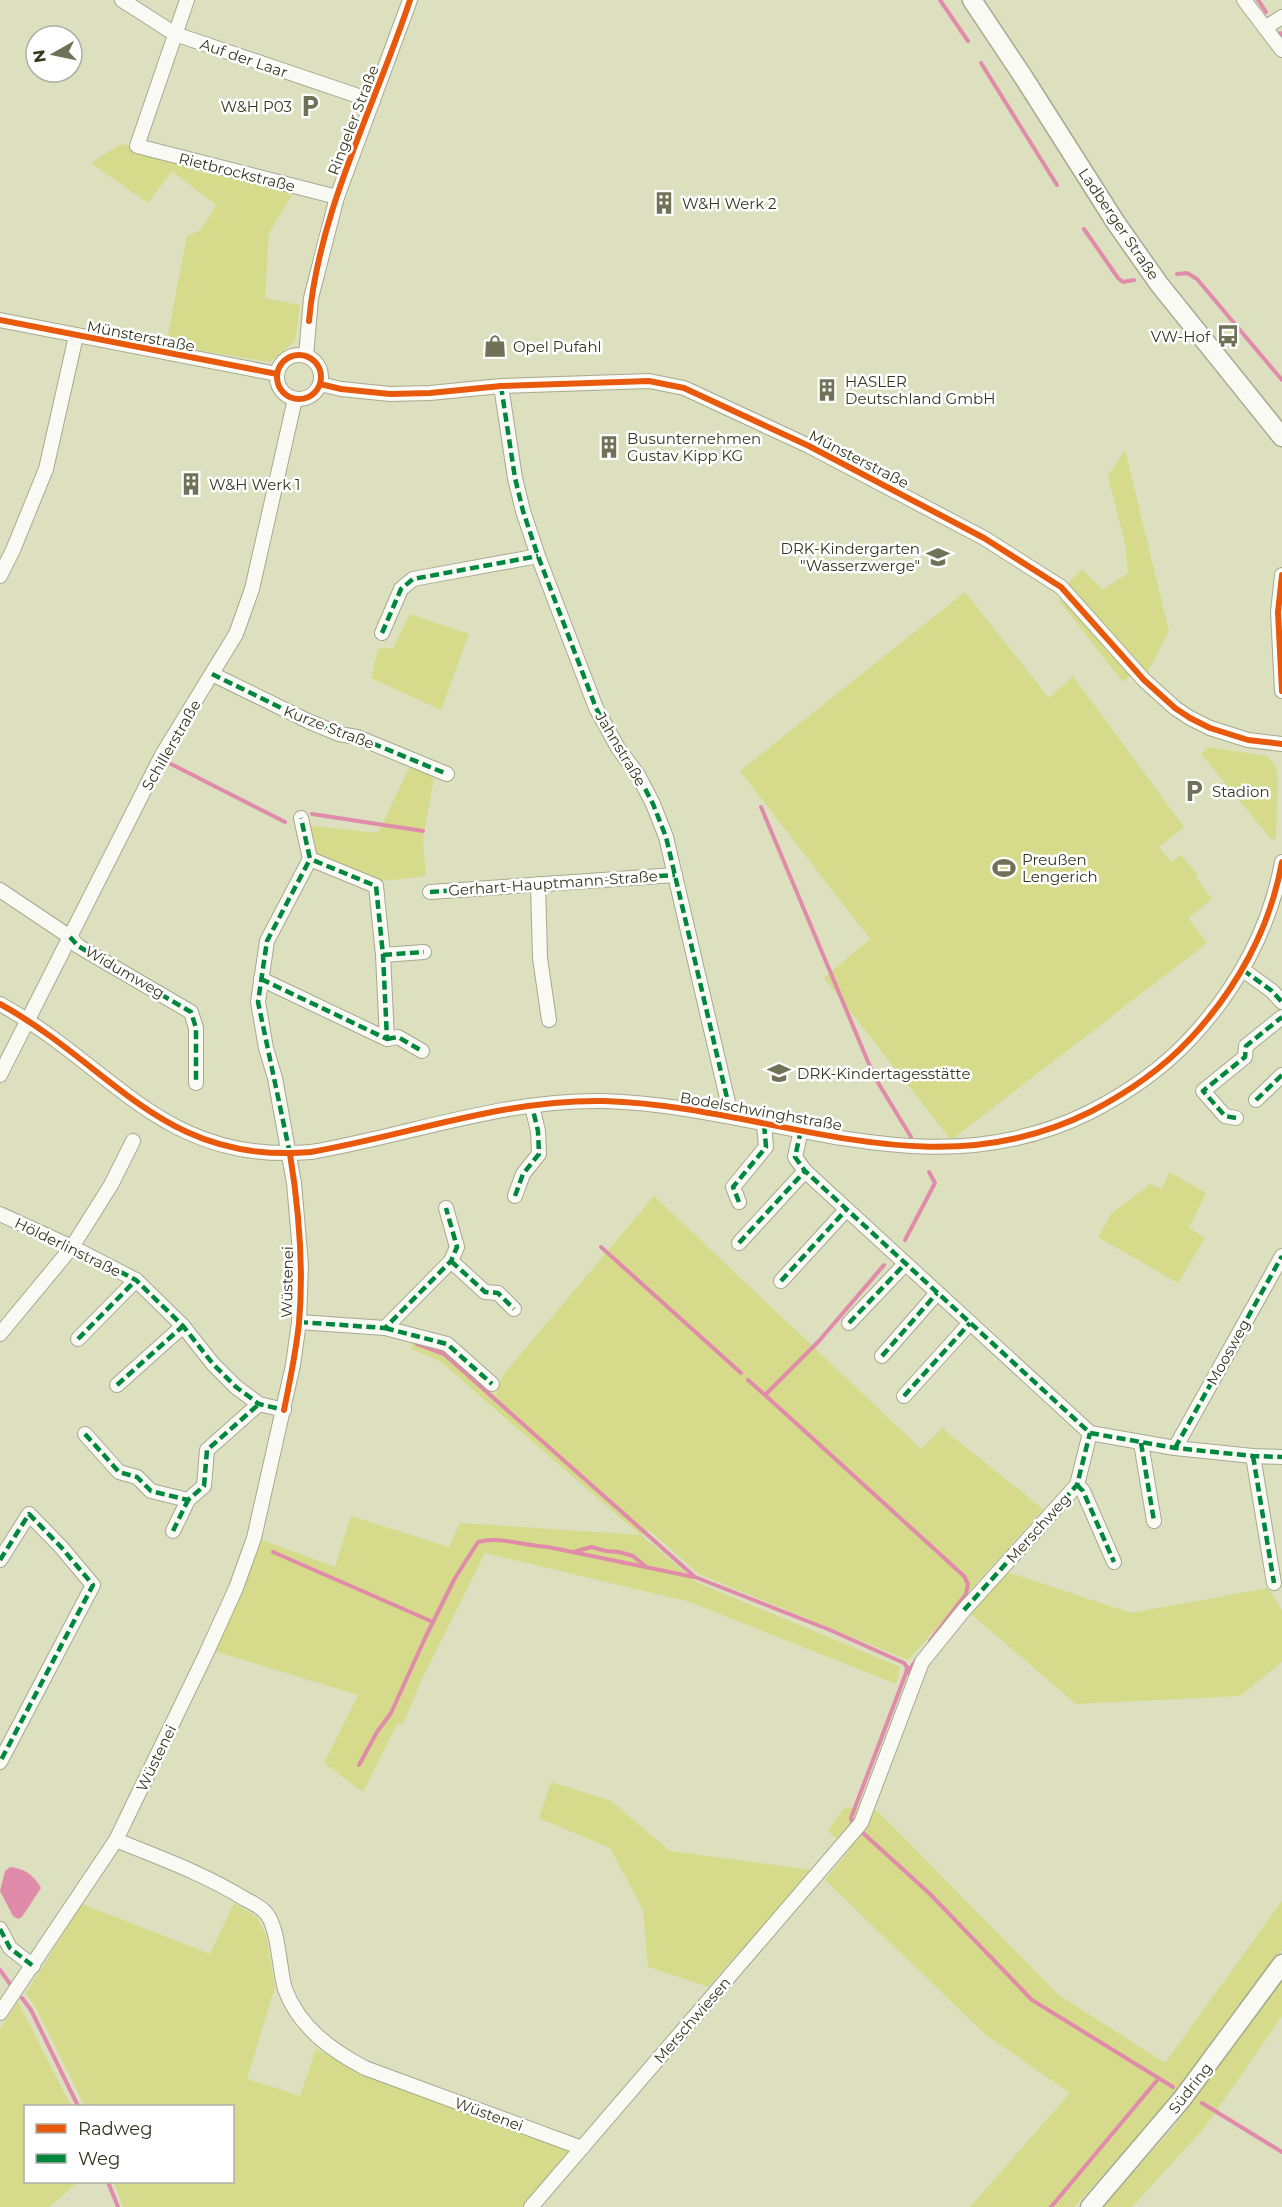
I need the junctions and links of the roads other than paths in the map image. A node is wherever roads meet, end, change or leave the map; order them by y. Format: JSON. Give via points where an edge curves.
{"nodes":[{"id":1,"x":122,"y":0,"type":"edge"},
{"id":2,"x":187,"y":0,"type":"edge"},
{"id":3,"x":410,"y":0,"type":"edge"},
{"id":4,"x":972,"y":0,"type":"edge"},
{"id":5,"x":1244,"y":0,"type":"edge"},
{"id":6,"x":1282,"y":17,"type":"edge"},
{"id":7,"x":1265,"y":28,"type":"junction"},
{"id":8,"x":175,"y":34,"type":"junction"},
{"id":9,"x":1282,"y":50,"type":"edge"},
{"id":10,"x":373,"y":101,"type":"junction"},
{"id":11,"x":337,"y":197,"type":"junction"},
{"id":12,"x":0,"y":320,"type":"edge"},
{"id":13,"x":76,"y":336,"type":"junction"},
{"id":14,"x":306,"y":356,"type":"junction"},
{"id":15,"x":277,"y":374,"type":"junction"},
{"id":16,"x":320,"y":384,"type":"junction"},
{"id":17,"x":501,"y":386,"type":"junction"},
{"id":18,"x":295,"y":399,"type":"junction"},
{"id":19,"x":1282,"y":437,"type":"edge"},
{"id":20,"x":537,"y":556,"type":"junction"},
{"id":21,"x":1282,"y":575,"type":"edge"},
{"id":22,"x":0,"y":576,"type":"edge"},
{"id":23,"x":382,"y":633,"type":"dead end"},
{"id":24,"x":212,"y":674,"type":"junction"},
{"id":25,"x":1282,"y":691,"type":"edge"},
{"id":26,"x":1282,"y":744,"type":"edge"},
{"id":27,"x":447,"y":774,"type":"dead end"},
{"id":28,"x":301,"y":818,"type":"dead end"},
{"id":29,"x":310,"y":859,"type":"junction"},
{"id":30,"x":1282,"y":862,"type":"edge"},
{"id":31,"x":675,"y":875,"type":"junction"},
{"id":32,"x":538,"y":884,"type":"junction"},
{"id":33,"x":0,"y":890,"type":"edge"},
{"id":34,"x":430,"y":892,"type":"dead end"},
{"id":35,"x":70,"y":937,"type":"junction"},
{"id":36,"x":424,"y":952,"type":"dead end"},
{"id":37,"x":383,"y":955,"type":"junction"},
{"id":38,"x":1243,"y":969,"type":"junction"},
{"id":39,"x":261,"y":979,"type":"junction"},
{"id":40,"x":1282,"y":1002,"type":"edge"},
{"id":41,"x":0,"y":1004,"type":"edge"},
{"id":42,"x":1282,"y":1017,"type":"edge"},
{"id":43,"x":27,"y":1020,"type":"junction"},
{"id":44,"x":549,"y":1020,"type":"dead end"},
{"id":45,"x":387,"y":1039,"type":"junction"},
{"id":46,"x":422,"y":1051,"type":"dead end"},
{"id":47,"x":0,"y":1075,"type":"edge"},
{"id":48,"x":1282,"y":1075,"type":"edge"},
{"id":49,"x":196,"y":1083,"type":"dead end"},
{"id":50,"x":1256,"y":1100,"type":"dead end"},
{"id":51,"x":532,"y":1106,"type":"junction"},
{"id":52,"x":731,"y":1115,"type":"junction"},
{"id":53,"x":1236,"y":1118,"type":"dead end"},
{"id":54,"x":764,"y":1123,"type":"junction"},
{"id":55,"x":801,"y":1130,"type":"junction"},
{"id":56,"x":133,"y":1141,"type":"dead end"},
{"id":57,"x":290,"y":1154,"type":"junction"},
{"id":58,"x":805,"y":1171,"type":"junction"},
{"id":59,"x":515,"y":1196,"type":"dead end"},
{"id":60,"x":739,"y":1202,"type":"dead end"},
{"id":61,"x":446,"y":1208,"type":"dead end"},
{"id":62,"x":846,"y":1210,"type":"junction"},
{"id":63,"x":0,"y":1214,"type":"edge"},
{"id":64,"x":739,"y":1244,"type":"dead end"},
{"id":65,"x":72,"y":1247,"type":"junction"},
{"id":66,"x":1282,"y":1256,"type":"edge"},
{"id":67,"x":451,"y":1261,"type":"junction"},
{"id":68,"x":905,"y":1264,"type":"junction"},
{"id":69,"x":136,"y":1280,"type":"junction"},
{"id":70,"x":781,"y":1281,"type":"dead end"},
{"id":71,"x":937,"y":1293,"type":"junction"},
{"id":72,"x":514,"y":1309,"type":"dead end"},
{"id":73,"x":299,"y":1323,"type":"junction"},
{"id":74,"x":849,"y":1323,"type":"dead end"},
{"id":75,"x":969,"y":1323,"type":"junction"},
{"id":76,"x":183,"y":1326,"type":"junction"},
{"id":77,"x":385,"y":1328,"type":"junction"},
{"id":78,"x":0,"y":1334,"type":"edge"},
{"id":79,"x":78,"y":1339,"type":"dead end"},
{"id":80,"x":882,"y":1356,"type":"dead end"},
{"id":81,"x":492,"y":1384,"type":"dead end"},
{"id":82,"x":117,"y":1385,"type":"dead end"},
{"id":83,"x":904,"y":1396,"type":"dead end"},
{"id":84,"x":259,"y":1404,"type":"junction"},
{"id":85,"x":284,"y":1410,"type":"junction"},
{"id":86,"x":1090,"y":1432,"type":"junction"},
{"id":87,"x":85,"y":1434,"type":"dead end"},
{"id":88,"x":1142,"y":1443,"type":"junction"},
{"id":89,"x":1175,"y":1448,"type":"junction"},
{"id":90,"x":1254,"y":1456,"type":"junction"},
{"id":91,"x":1282,"y":1457,"type":"edge"},
{"id":92,"x":1077,"y":1485,"type":"junction"},
{"id":93,"x":188,"y":1500,"type":"junction"},
{"id":94,"x":1154,"y":1521,"type":"dead end"},
{"id":95,"x":172,"y":1531,"type":"dead end"},
{"id":96,"x":0,"y":1560,"type":"edge"},
{"id":97,"x":1114,"y":1563,"type":"dead end"},
{"id":98,"x":1274,"y":1583,"type":"dead end"},
{"id":99,"x":0,"y":1762,"type":"edge"},
{"id":100,"x":857,"y":1827,"type":"joint"},
{"id":101,"x":116,"y":1840,"type":"junction"},
{"id":102,"x":0,"y":1929,"type":"edge"},
{"id":103,"x":1282,"y":1964,"type":"edge"},
{"id":104,"x":33,"y":1966,"type":"junction"},
{"id":105,"x":0,"y":2013,"type":"edge"},
{"id":106,"x":582,"y":2148,"type":"junction"},
{"id":107,"x":531,"y":2207,"type":"edge"},
{"id":108,"x":1090,"y":2207,"type":"edge"}],
"edges":[{"from":1,"to":8,"type":"street","name":"Auf der Laar"},
{"from":2,"to":8,"type":"street"},
{"from":3,"to":10,"type":"street","name":"Ringeler Straße"},
{"from":4,"to":19,"type":"main road","name":"Ladberger Straße","via":[[1159,284]]},
{"from":5,"to":7,"type":"street"},
{"from":6,"to":7,"type":"street"},
{"from":7,"to":9,"type":"street"},
{"from":8,"to":10,"type":"street","name":"Auf der Laar"},
{"from":8,"to":11,"type":"street","name":"Rietbrockstraße","via":[[137,146]]},
{"from":10,"to":11,"type":"street","name":"Ringeler Straße"},
{"from":11,"to":14,"type":"street","name":"Ringeler Straße","via":[[311,298]]},
{"from":12,"to":13,"type":"street","name":"Münsterstraße"},
{"from":13,"to":15,"type":"street","name":"Münsterstraße"},
{"from":13,"to":22,"type":"street","via":[[46,469]]},
{"from":14,"to":15,"type":"street","via":[[287,358]]},
{"from":14,"to":16,"type":"street","via":[[319,368]]},
{"from":15,"to":18,"type":"street","via":[[282,391]]},
{"from":16,"to":17,"type":"street","name":"Münsterstraße","via":[[390,394]]},
{"from":16,"to":18,"type":"street","via":[[310,396]]},
{"from":17,"to":20,"type":"street","name":"Jahnstraße","via":[[514,478]]},
{"from":17,"to":26,"type":"street","name":"Münsterstraße","via":[[649,381],[684,388],[809,446],[984,538],[1061,587],[1144,680],[1190,718],[1248,740]]},
{"from":18,"to":24,"type":"street","name":"Schillerstraße","via":[[252,589],[236,634]]},
{"from":20,"to":23,"type":"street","via":[[413,579],[401,589]]},
{"from":20,"to":31,"type":"street","name":"Jahnstraße","via":[[596,708],[653,804]]},
{"from":21,"to":25,"type":"street","via":[[1278,612]]},
{"from":24,"to":27,"type":"street","name":"Kurze Straße","via":[[310,722]]},
{"from":24,"to":35,"type":"street","name":"Schillerstraße","via":[[162,755]]},
{"from":28,"to":29,"type":"street"},
{"from":29,"to":37,"type":"street","via":[[376,886]]},
{"from":29,"to":39,"type":"street","name":"Wüstenei","via":[[267,941]]},
{"from":30,"to":38,"type":"street","name":"Bodelschwinghstraße","via":[[1272,903]]},
{"from":31,"to":32,"type":"street","name":"Gerhart-Hauptmann-Straße"},
{"from":31,"to":52,"type":"street","name":"Jahnstraße"},
{"from":32,"to":34,"type":"street","name":"Gerhart-Hauptmann-Straße"},
{"from":32,"to":44,"type":"street","via":[[540,958]]},
{"from":33,"to":35,"type":"street","name":"Widumweg"},
{"from":35,"to":43,"type":"street","name":"Schillerstraße"},
{"from":35,"to":49,"type":"street","name":"Widumweg","via":[[78,946],[191,1012],[196,1028]]},
{"from":36,"to":37,"type":"street"},
{"from":37,"to":45,"type":"street"},
{"from":38,"to":40,"type":"street"},
{"from":38,"to":55,"type":"street","name":"Bodelschwinghstraße","via":[[1202,1026],[1153,1074],[1113,1100],[1064,1124],[1015,1139],[949,1148],[897,1146]]},
{"from":39,"to":45,"type":"street"},
{"from":39,"to":57,"type":"street","name":"Wüstenei","via":[[258,1002]]},
{"from":41,"to":43,"type":"street","name":"Bodelschwinghstraße"},
{"from":42,"to":53,"type":"street","via":[[1246,1046],[1245,1057],[1203,1091],[1225,1116]]},
{"from":43,"to":47,"type":"street","name":"Schillerstraße"},
{"from":43,"to":57,"type":"street","name":"Bodelschwinghstraße","via":[[175,1128],[222,1146],[262,1154]]},
{"from":45,"to":46,"type":"street","via":[[399,1037]]},
{"from":48,"to":50,"type":"street"},
{"from":51,"to":52,"type":"street","name":"Bodelschwinghstraße","via":[[609,1102]]},
{"from":51,"to":57,"type":"street","name":"Bodelschwinghstraße"},
{"from":51,"to":59,"type":"street","via":[[539,1154],[523,1174]]},
{"from":52,"to":54,"type":"street","name":"Bodelschwinghstraße"},
{"from":54,"to":55,"type":"street","name":"Bodelschwinghstraße"},
{"from":54,"to":60,"type":"street","via":[[766,1148],[733,1187]]},
{"from":55,"to":58,"type":"street","via":[[795,1157]]},
{"from":56,"to":65,"type":"street"},
{"from":57,"to":73,"type":"street","name":"Wüstenei","via":[[299,1223]]},
{"from":58,"to":62,"type":"street"},
{"from":58,"to":64,"type":"street"},
{"from":61,"to":67,"type":"street","via":[[457,1247]]},
{"from":62,"to":68,"type":"street"},
{"from":62,"to":70,"type":"street"},
{"from":63,"to":65,"type":"street","name":"Hölderlinstraße"},
{"from":65,"to":69,"type":"street","name":"Hölderlinstraße"},
{"from":65,"to":78,"type":"street"},
{"from":66,"to":89,"type":"street","name":"Moosweg"},
{"from":67,"to":72,"type":"street","via":[[485,1292],[498,1293]]},
{"from":67,"to":77,"type":"street"},
{"from":68,"to":71,"type":"street"},
{"from":68,"to":74,"type":"street"},
{"from":69,"to":76,"type":"street","name":"Hölderlinstraße"},
{"from":69,"to":79,"type":"street","name":"Hölderlinstraße"},
{"from":71,"to":75,"type":"street"},
{"from":71,"to":80,"type":"street"},
{"from":73,"to":77,"type":"street"},
{"from":73,"to":85,"type":"street","name":"Wüstenei"},
{"from":75,"to":83,"type":"street"},
{"from":75,"to":86,"type":"street"},
{"from":76,"to":82,"type":"street"},
{"from":76,"to":84,"type":"street","name":"Hölderlinstraße","via":[[213,1364]]},
{"from":77,"to":81,"type":"street","via":[[447,1344]]},
{"from":84,"to":85,"type":"street","name":"Hölderlinstraße"},
{"from":84,"to":93,"type":"street","via":[[207,1450],[204,1486]]},
{"from":85,"to":101,"type":"street","name":"Wüstenei","via":[[254,1538],[236,1588]]},
{"from":86,"to":88,"type":"street"},
{"from":86,"to":92,"type":"street","name":"Merschweg"},
{"from":87,"to":93,"type":"street","via":[[119,1472],[137,1477],[151,1491]]},
{"from":88,"to":89,"type":"street"},
{"from":88,"to":94,"type":"street"},
{"from":89,"to":90,"type":"street"},
{"from":90,"to":91,"type":"street"},
{"from":90,"to":98,"type":"street"},
{"from":92,"to":97,"type":"street"},
{"from":92,"to":100,"type":"street","name":"Merschweg","via":[[922,1662]]},
{"from":93,"to":95,"type":"street"},
{"from":96,"to":99,"type":"street","via":[[28,1514],[93,1585]]},
{"from":100,"to":106,"type":"street","name":"Merschwiesen"},
{"from":101,"to":104,"type":"street","name":"Wüstenei"},
{"from":101,"to":106,"type":"street","name":"Wüstenei","via":[[224,1885],[266,1912],[276,1936],[285,1989],[298,2014],[317,2037],[340,2055],[364,2068]]},
{"from":102,"to":104,"type":"street","via":[[10,1948]]},
{"from":103,"to":108,"type":"main road","name":"Südring","via":[[1182,2099]]},
{"from":104,"to":105,"type":"street","name":"Wüstenei"},
{"from":106,"to":107,"type":"street","name":"Merschwiesen"}]}
